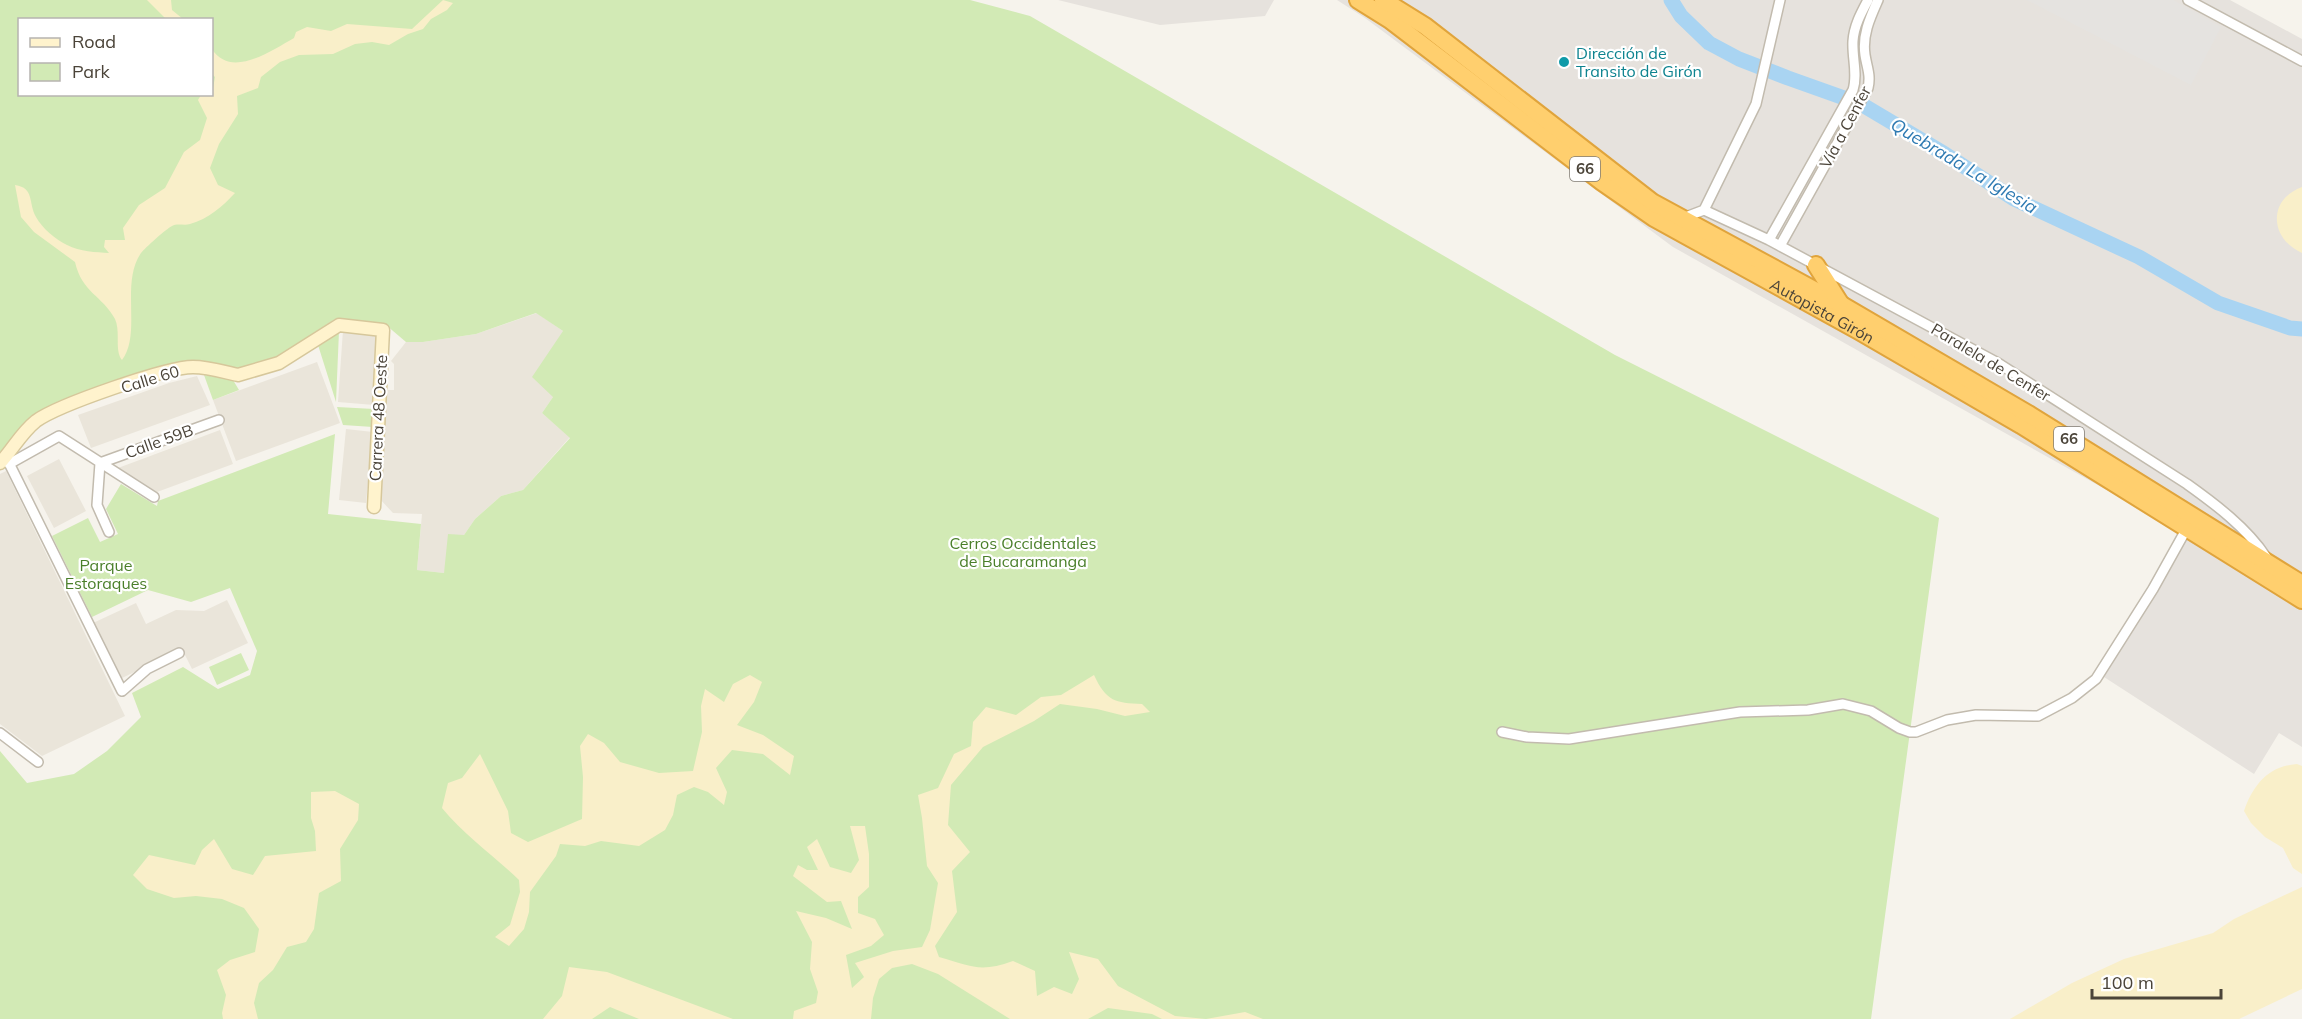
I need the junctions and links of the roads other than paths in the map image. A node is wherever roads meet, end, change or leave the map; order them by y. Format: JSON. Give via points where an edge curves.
{"nodes":[{"id":1,"x":1358,"y":0,"type":"edge"},
{"id":2,"x":1383,"y":0,"type":"edge"},
{"id":3,"x":1780,"y":0,"type":"edge"},
{"id":4,"x":1868,"y":0,"type":"edge"},
{"id":5,"x":1878,"y":0,"type":"edge"},
{"id":6,"x":2188,"y":0,"type":"edge"},
{"id":7,"x":2302,"y":61,"type":"edge"},
{"id":8,"x":1704,"y":210,"type":"junction"},
{"id":9,"x":1683,"y":218,"type":"junction"},
{"id":10,"x":1769,"y":240,"type":"junction"},
{"id":11,"x":1780,"y":246,"type":"junction"},
{"id":12,"x":1816,"y":265,"type":"junction"},
{"id":13,"x":1840,"y":304,"type":"junction"},
{"id":14,"x":383,"y":330,"type":"joint"},
{"id":15,"x":219,"y":420,"type":"dead end"},
{"id":16,"x":5,"y":461,"type":"edge"},
{"id":17,"x":100,"y":463,"type":"junction"},
{"id":18,"x":154,"y":497,"type":"dead end"},
{"id":19,"x":374,"y":507,"type":"dead end"},
{"id":20,"x":2187,"y":528,"type":"junction"},
{"id":21,"x":109,"y":532,"type":"dead end"},
{"id":22,"x":2271,"y":565,"type":"junction"},
{"id":23,"x":2302,"y":584,"type":"edge"},
{"id":24,"x":2302,"y":600,"type":"edge"},
{"id":25,"x":179,"y":653,"type":"dead end"},
{"id":26,"x":1502,"y":732,"type":"dead end"},
{"id":27,"x":0,"y":733,"type":"edge"},
{"id":28,"x":38,"y":762,"type":"dead end"}],
"edges":[{"from":1,"to":20,"type":"highway","name":"Autopista Girón","number":"66","via":[[1654,218],[1935,374]]},
{"from":2,"to":9,"type":"highway","name":"Autopista Girón","number":"66","via":[[1425,26],[1652,202]]},
{"from":3,"to":8,"type":"street","via":[[1756,104]]},
{"from":4,"to":10,"type":"street","name":"Vía a Cenfer","via":[[1854,36],[1857,80],[1853,90]]},
{"from":5,"to":11,"type":"street","name":"Vía a Cenfer","via":[[1866,28],[1865,56],[1870,78],[1864,98]]},
{"from":6,"to":7,"type":"street"},
{"from":8,"to":9,"type":"street"},
{"from":8,"to":10,"type":"street","name":"Paralela de Cenfer"},
{"from":9,"to":13,"type":"highway","name":"Autopista Girón","number":"66"},
{"from":10,"to":11,"type":"street","name":"Paralela de Cenfer"},
{"from":11,"to":12,"type":"street","name":"Paralela de Cenfer"},
{"from":12,"to":13,"type":"highway"},
{"from":12,"to":22,"type":"street","name":"Paralela de Cenfer","via":[[1998,363],[2187,484],[2255,542]]},
{"from":13,"to":22,"type":"highway","name":"Autopista Girón","number":"66","via":[[2030,415]]},
{"from":14,"to":16,"type":"street","name":"Calle 60","via":[[339,325],[279,363],[241,375],[195,367],[166,372],[51,412],[26,430]]},
{"from":14,"to":19,"type":"street","name":"Carrera 48 Oeste"},
{"from":15,"to":17,"type":"street","name":"Calle 59B"},
{"from":16,"to":17,"type":"street","via":[[59,436]]},
{"from":16,"to":25,"type":"street","via":[[122,691],[147,669]]},
{"from":17,"to":18,"type":"street"},
{"from":17,"to":21,"type":"street","via":[[97,505]]},
{"from":20,"to":24,"type":"highway","name":"Autopista Girón","number":"66"},
{"from":20,"to":26,"type":"street","via":[[2096,679],[2072,698],[2038,716],[1976,715],[1910,732],[1871,711],[1843,704],[1808,710],[1740,712],[1569,739]]},
{"from":22,"to":23,"type":"highway","name":"Autopista Girón","number":"66"},
{"from":27,"to":28,"type":"street"}]}
